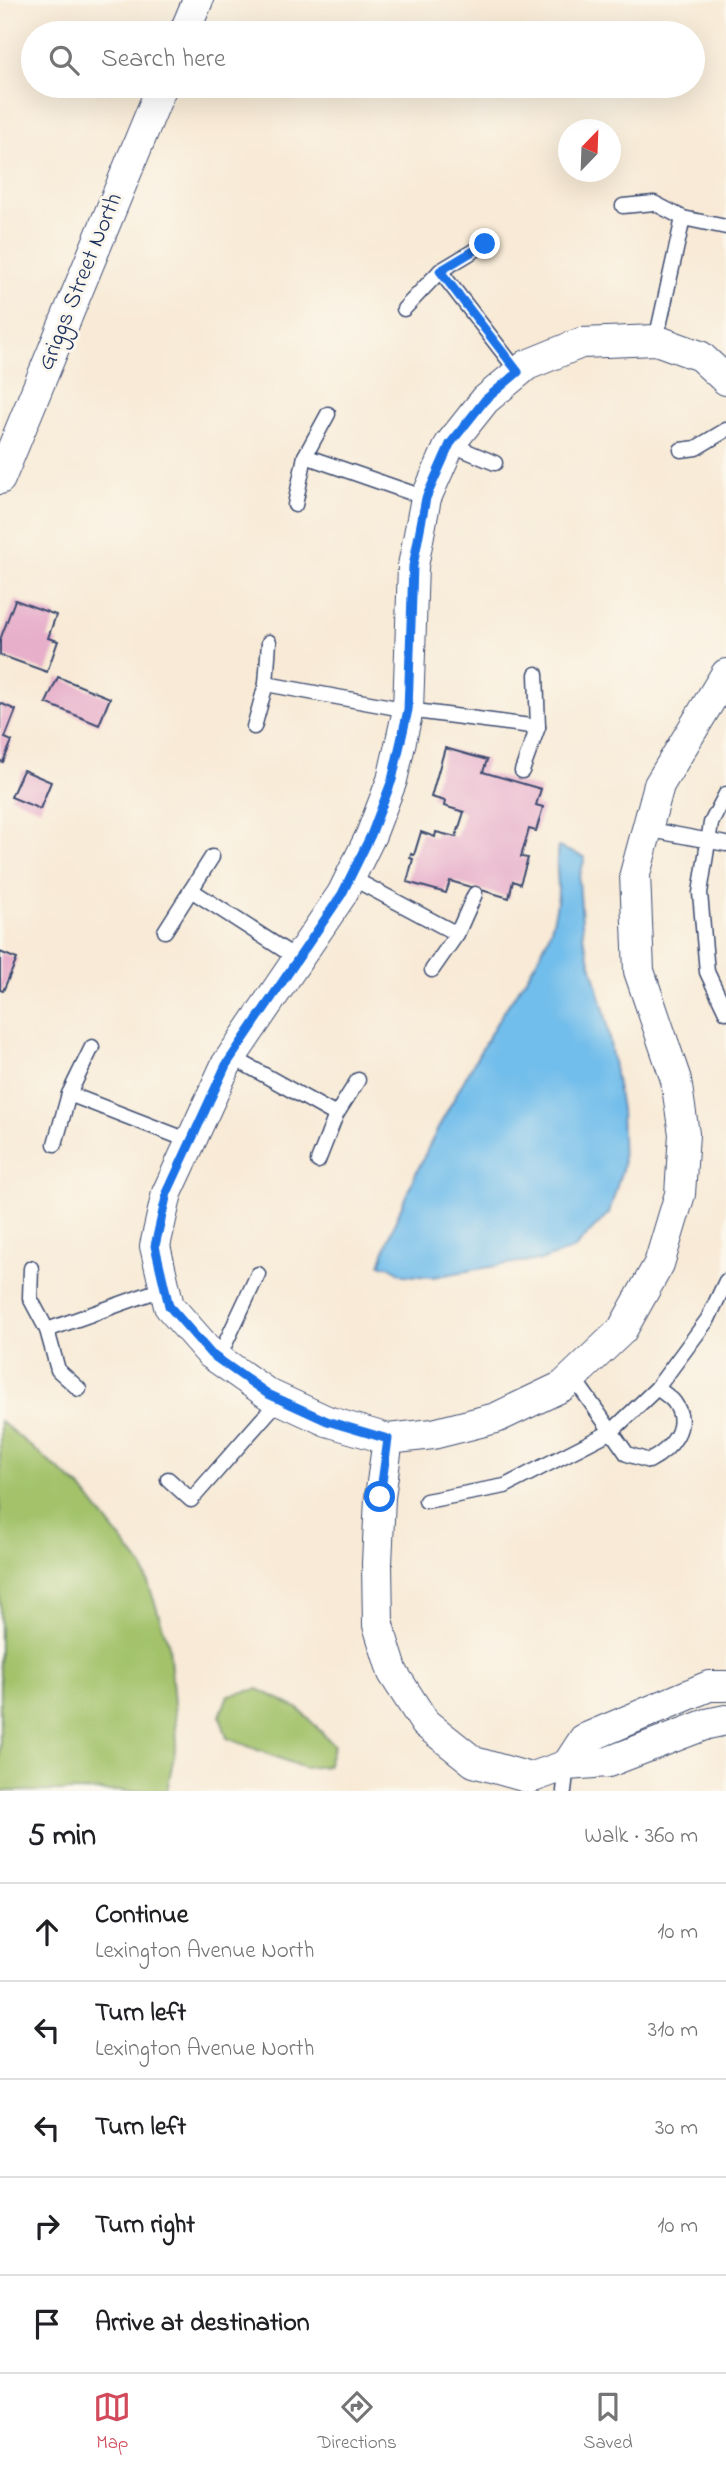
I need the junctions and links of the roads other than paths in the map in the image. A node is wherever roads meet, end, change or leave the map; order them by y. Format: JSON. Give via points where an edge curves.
{"nodes":[{"id":1,"x":198,"y":0,"type":"edge"},
{"id":2,"x":189,"y":21,"type":"edge"},
{"id":3,"x":157,"y":98,"type":"edge"},
{"id":4,"x":622,"y":206,"type":"dead end"},
{"id":5,"x":683,"y":218,"type":"junction"},
{"id":6,"x":726,"y":227,"type":"edge"},
{"id":7,"x":485,"y":244,"type":"dead end"},
{"id":8,"x":440,"y":271,"type":"junction"},
{"id":9,"x":404,"y":309,"type":"dead end"},
{"id":10,"x":656,"y":340,"type":"junction"},
{"id":11,"x":518,"y":372,"type":"junction"},
{"id":12,"x":726,"y":380,"type":"edge"},
{"id":13,"x":328,"y":414,"type":"dead end"},
{"id":14,"x":726,"y":430,"type":"edge"},
{"id":15,"x":450,"y":444,"type":"junction"},
{"id":16,"x":681,"y":450,"type":"dead end"},
{"id":17,"x":305,"y":456,"type":"junction"},
{"id":18,"x":495,"y":463,"type":"dead end"},
{"id":19,"x":0,"y":479,"type":"edge"},
{"id":20,"x":426,"y":498,"type":"junction"},
{"id":21,"x":295,"y":505,"type":"dead end"},
{"id":22,"x":269,"y":642,"type":"dead end"},
{"id":23,"x":536,"y":674,"type":"dead end"},
{"id":24,"x":726,"y":674,"type":"edge"},
{"id":25,"x":266,"y":684,"type":"junction"},
{"id":26,"x":408,"y":710,"type":"junction"},
{"id":27,"x":254,"y":727,"type":"dead end"},
{"id":28,"x":538,"y":727,"type":"junction"},
{"id":29,"x":522,"y":771,"type":"dead end"},
{"id":30,"x":726,"y":794,"type":"edge"},
{"id":31,"x":646,"y":829,"type":"junction"},
{"id":32,"x":708,"y":842,"type":"junction"},
{"id":33,"x":726,"y":844,"type":"edge"},
{"id":34,"x":212,"y":857,"type":"dead end"},
{"id":35,"x":350,"y":877,"type":"junction"},
{"id":36,"x":191,"y":891,"type":"junction"},
{"id":37,"x":475,"y":894,"type":"dead end"},
{"id":38,"x":165,"y":931,"type":"dead end"},
{"id":39,"x":457,"y":934,"type":"junction"},
{"id":40,"x":298,"y":959,"type":"junction"},
{"id":41,"x":432,"y":970,"type":"dead end"},
{"id":42,"x":726,"y":1013,"type":"edge"},
{"id":43,"x":92,"y":1047,"type":"dead end"},
{"id":44,"x":232,"y":1056,"type":"junction"},
{"id":45,"x":358,"y":1080,"type":"dead end"},
{"id":46,"x":69,"y":1094,"type":"junction"},
{"id":47,"x":336,"y":1115,"type":"junction"},
{"id":48,"x":190,"y":1141,"type":"junction"},
{"id":49,"x":55,"y":1144,"type":"dead end"},
{"id":50,"x":318,"y":1161,"type":"dead end"},
{"id":51,"x":31,"y":1268,"type":"dead end"},
{"id":52,"x":258,"y":1274,"type":"dead end"},
{"id":53,"x":726,"y":1281,"type":"edge"},
{"id":54,"x":165,"y":1288,"type":"junction"},
{"id":55,"x":47,"y":1330,"type":"junction"},
{"id":56,"x":218,"y":1359,"type":"junction"},
{"id":57,"x":573,"y":1377,"type":"junction"},
{"id":58,"x":657,"y":1388,"type":"junction"},
{"id":59,"x":79,"y":1389,"type":"dead end"},
{"id":60,"x":280,"y":1399,"type":"junction"},
{"id":61,"x":612,"y":1432,"type":"junction"},
{"id":62,"x":388,"y":1439,"type":"junction"},
{"id":63,"x":168,"y":1479,"type":"dead end"},
{"id":64,"x":426,"y":1501,"type":"dead end"},
{"id":65,"x":726,"y":1686,"type":"edge"},
{"id":66,"x":726,"y":1720,"type":"edge"},
{"id":67,"x":566,"y":1778,"type":"edge"}],
"edges":[{"from":1,"to":2,"type":"street"},
{"from":3,"to":19,"type":"street","name":"Griggs Street North"},
{"from":4,"to":5,"type":"lane","via":[[654,203]]},
{"from":5,"to":6,"type":"lane"},
{"from":5,"to":10,"type":"lane"},
{"from":7,"to":8,"type":"lane"},
{"from":8,"to":9,"type":"lane"},
{"from":8,"to":11,"type":"lane"},
{"from":10,"to":11,"type":"street","via":[[581,343]]},
{"from":10,"to":12,"type":"street","via":[[700,356]]},
{"from":11,"to":15,"type":"street","via":[[485,400]]},
{"from":13,"to":17,"type":"lane"},
{"from":14,"to":16,"type":"lane","via":[[696,448]]},
{"from":15,"to":18,"type":"lane"},
{"from":15,"to":20,"type":"street"},
{"from":17,"to":20,"type":"lane"},
{"from":17,"to":21,"type":"lane"},
{"from":20,"to":26,"type":"street","via":[[413,566]]},
{"from":22,"to":25,"type":"lane"},
{"from":23,"to":28,"type":"lane"},
{"from":24,"to":31,"type":"street","via":[[659,785]]},
{"from":25,"to":26,"type":"lane"},
{"from":25,"to":27,"type":"lane"},
{"from":26,"to":28,"type":"lane"},
{"from":26,"to":35,"type":"street","via":[[392,780]]},
{"from":28,"to":29,"type":"lane"},
{"from":30,"to":32,"type":"lane","via":[[711,823]]},
{"from":31,"to":32,"type":"lane"},
{"from":31,"to":57,"type":"street","via":[[635,874],[639,971],[676,1080],[684,1134],[680,1194],[659,1264],[622,1330]]},
{"from":32,"to":33,"type":"lane"},
{"from":32,"to":42,"type":"lane","via":[[700,893],[708,972]]},
{"from":34,"to":36,"type":"lane"},
{"from":35,"to":39,"type":"lane"},
{"from":35,"to":40,"type":"street"},
{"from":36,"to":38,"type":"lane"},
{"from":36,"to":40,"type":"lane"},
{"from":37,"to":39,"type":"lane"},
{"from":39,"to":41,"type":"lane"},
{"from":40,"to":44,"type":"street"},
{"from":43,"to":46,"type":"lane"},
{"from":44,"to":47,"type":"lane"},
{"from":44,"to":48,"type":"street"},
{"from":45,"to":47,"type":"lane"},
{"from":46,"to":48,"type":"lane"},
{"from":46,"to":49,"type":"lane"},
{"from":47,"to":50,"type":"lane"},
{"from":48,"to":54,"type":"street","via":[[167,1193],[155,1246]]},
{"from":51,"to":55,"type":"lane","via":[[30,1298]]},
{"from":52,"to":56,"type":"lane"},
{"from":53,"to":58,"type":"lane","via":[[708,1320]]},
{"from":54,"to":55,"type":"lane"},
{"from":54,"to":56,"type":"street","via":[[169,1306]]},
{"from":55,"to":59,"type":"lane","via":[[58,1370]]},
{"from":56,"to":60,"type":"street"},
{"from":57,"to":61,"type":"lane"},
{"from":57,"to":62,"type":"street","via":[[496,1418],[433,1434]]},
{"from":58,"to":61,"type":"lane"},
{"from":58,"to":61,"type":"lane","via":[[674,1402],[680,1418],[678,1437],[666,1452],[649,1461],[627,1454]]},
{"from":60,"to":62,"type":"street","via":[[327,1421]]},
{"from":60,"to":63,"type":"lane","via":[[191,1500]]},
{"from":61,"to":64,"type":"lane","via":[[505,1486]]},
{"from":62,"to":67,"type":"street","via":[[380,1497],[377,1625],[393,1673],[425,1723],[474,1762],[530,1778]]},
{"from":65,"to":67,"type":"street","via":[[709,1686],[584,1739]]},
{"from":66,"to":67,"type":"street"}]}
